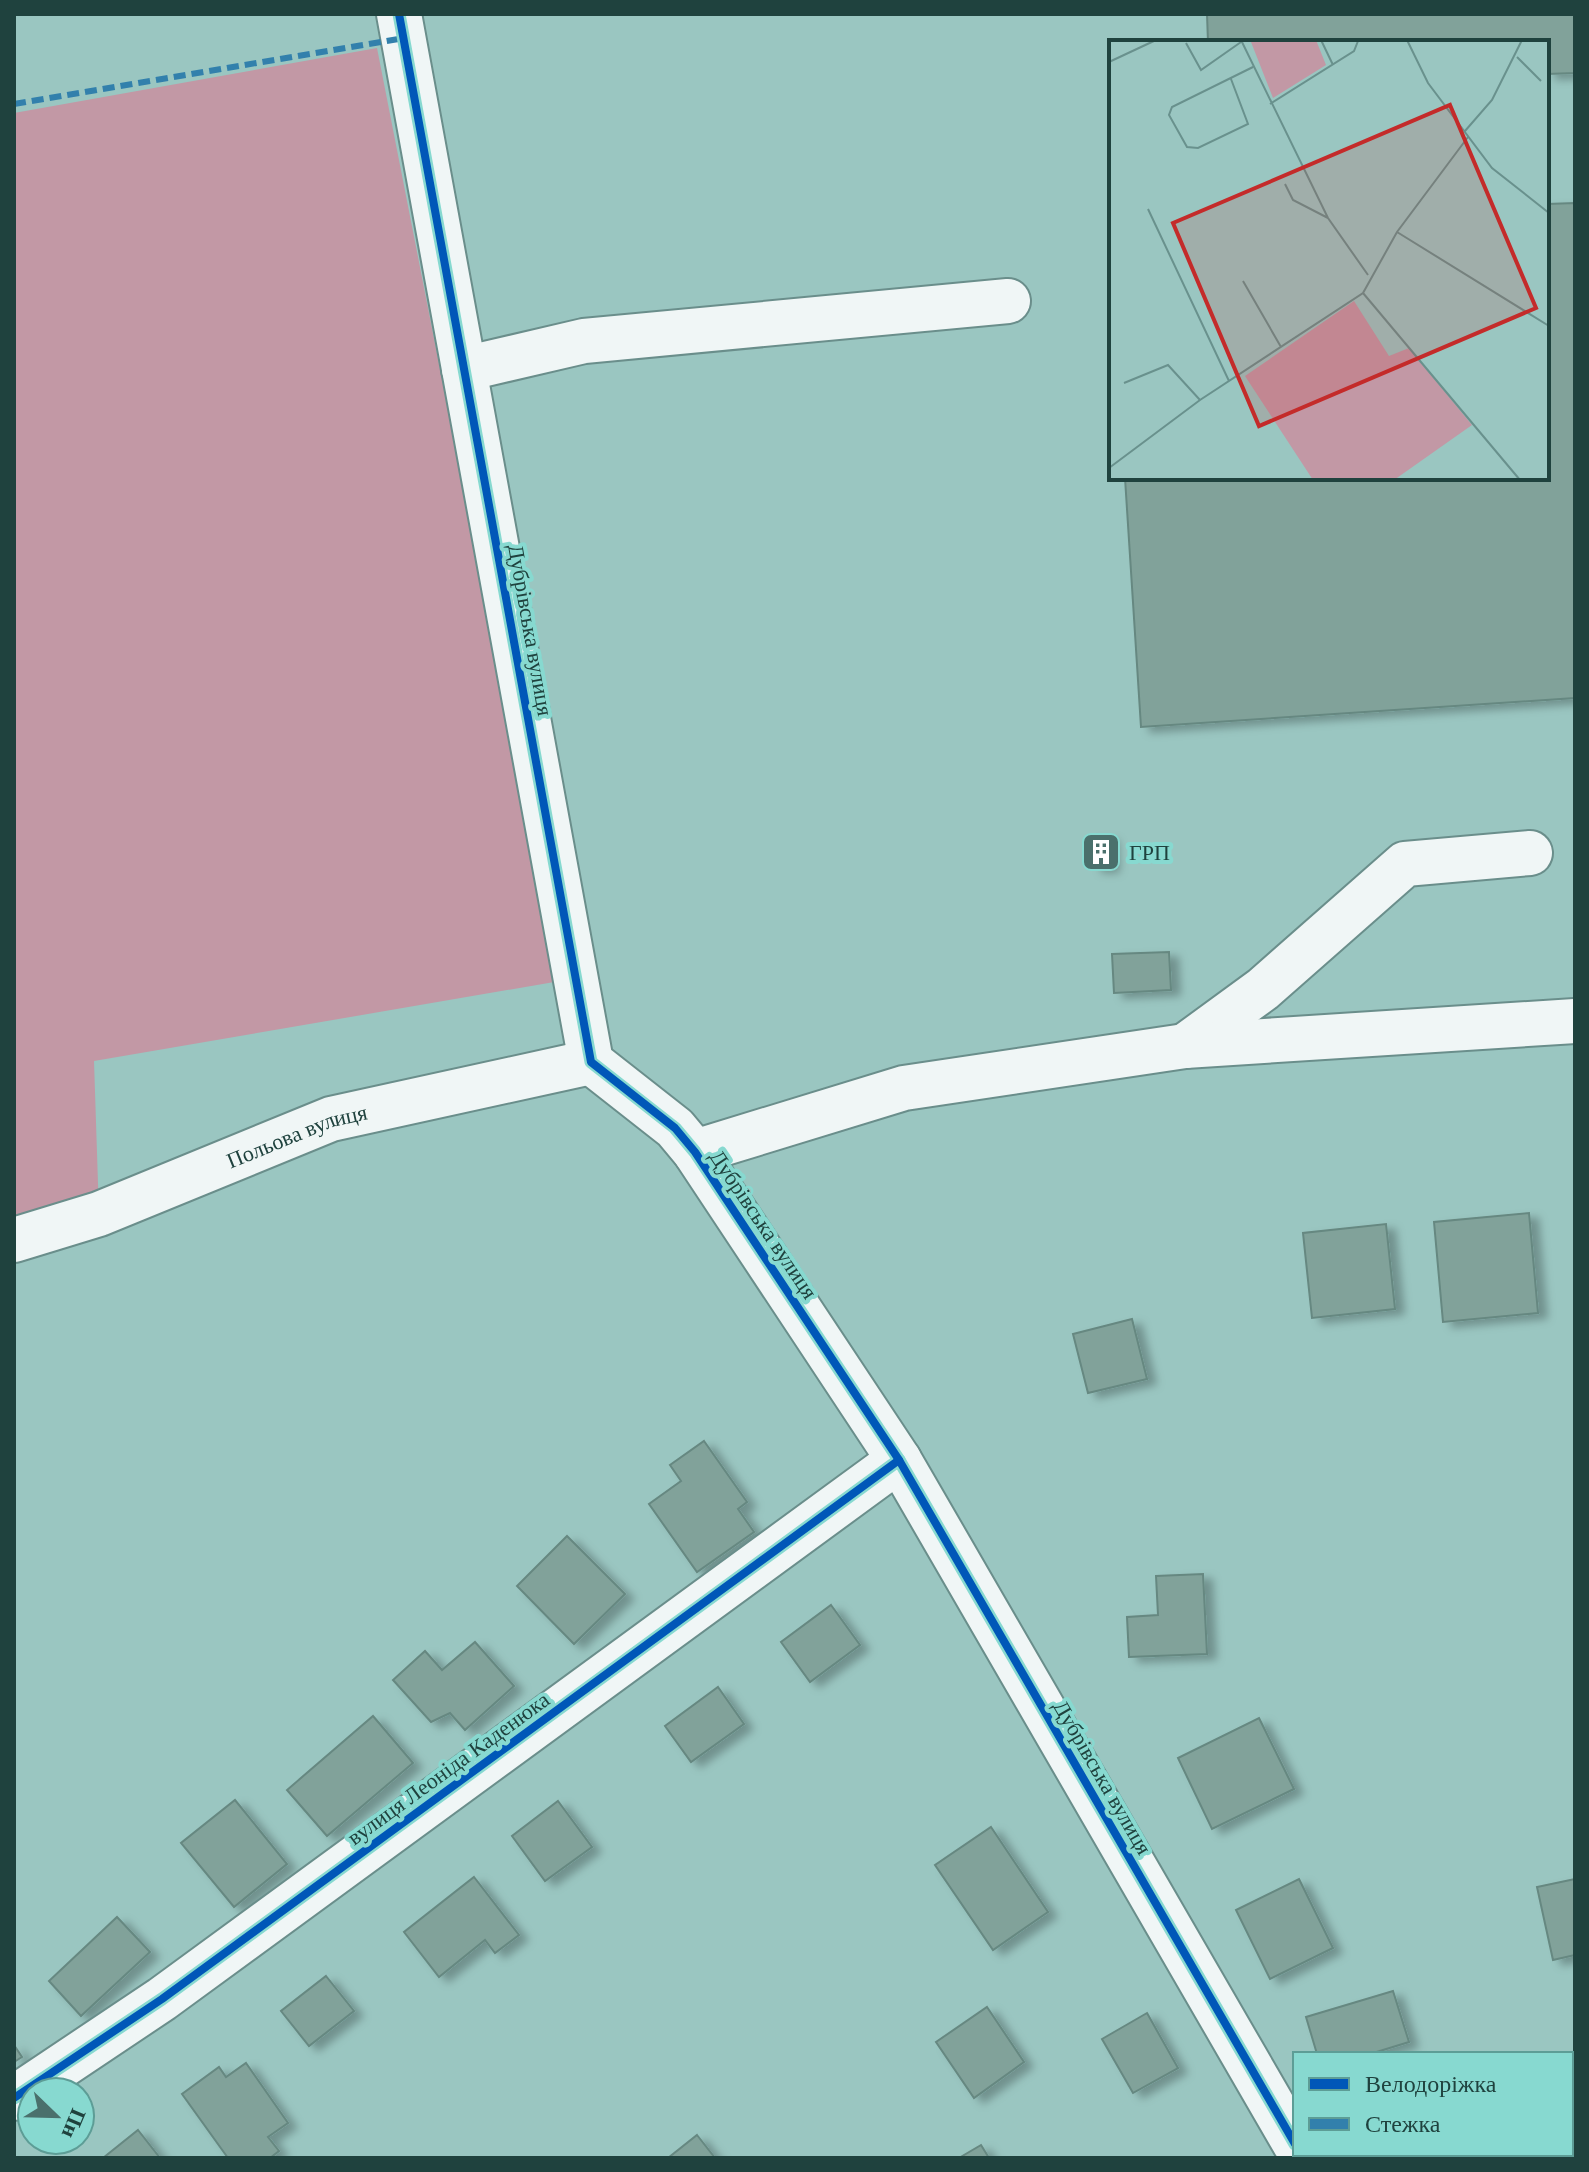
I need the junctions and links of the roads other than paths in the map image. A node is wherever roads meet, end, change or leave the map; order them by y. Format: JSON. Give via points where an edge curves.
{"nodes":[{"id":1,"x":399,"y":14,"type":"edge"},
{"id":2,"x":1008,"y":301,"type":"dead end"},
{"id":3,"x":464,"y":369,"type":"junction"},
{"id":4,"x":1530,"y":853,"type":"dead end"},
{"id":5,"x":1575,"y":1021,"type":"edge"},
{"id":6,"x":1185,"y":1046,"type":"junction"},
{"id":7,"x":591,"y":1062,"type":"junction"},
{"id":8,"x":695,"y":1152,"type":"junction"},
{"id":9,"x":14,"y":1240,"type":"edge"},
{"id":10,"x":899,"y":1460,"type":"junction"},
{"id":11,"x":14,"y":2098,"type":"edge"},
{"id":12,"x":1293,"y":2141,"type":"edge"}],
"edges":[{"from":1,"to":3,"type":"street","name":"Дубрівська вулиця"},
{"from":2,"to":3,"type":"street","via":[[584,341]]},
{"from":3,"to":7,"type":"street","name":"Дубрівська вулиця"},
{"from":4,"to":6,"type":"street","via":[[1405,864],[1263,989]]},
{"from":5,"to":6,"type":"street"},
{"from":6,"to":8,"type":"street","via":[[904,1088]]},
{"from":7,"to":8,"type":"street","name":"Дубрівська вулиця","via":[[675,1128]]},
{"from":7,"to":9,"type":"street","name":"Польова вулиця","via":[[331,1119],[99,1214]]},
{"from":8,"to":10,"type":"street","name":"Дубрівська вулиця"},
{"from":10,"to":11,"type":"street","name":"вулиця Леоніда Каденюка","via":[[162,1999]]},
{"from":10,"to":12,"type":"street","name":"Дубрівська вулиця"}]}
